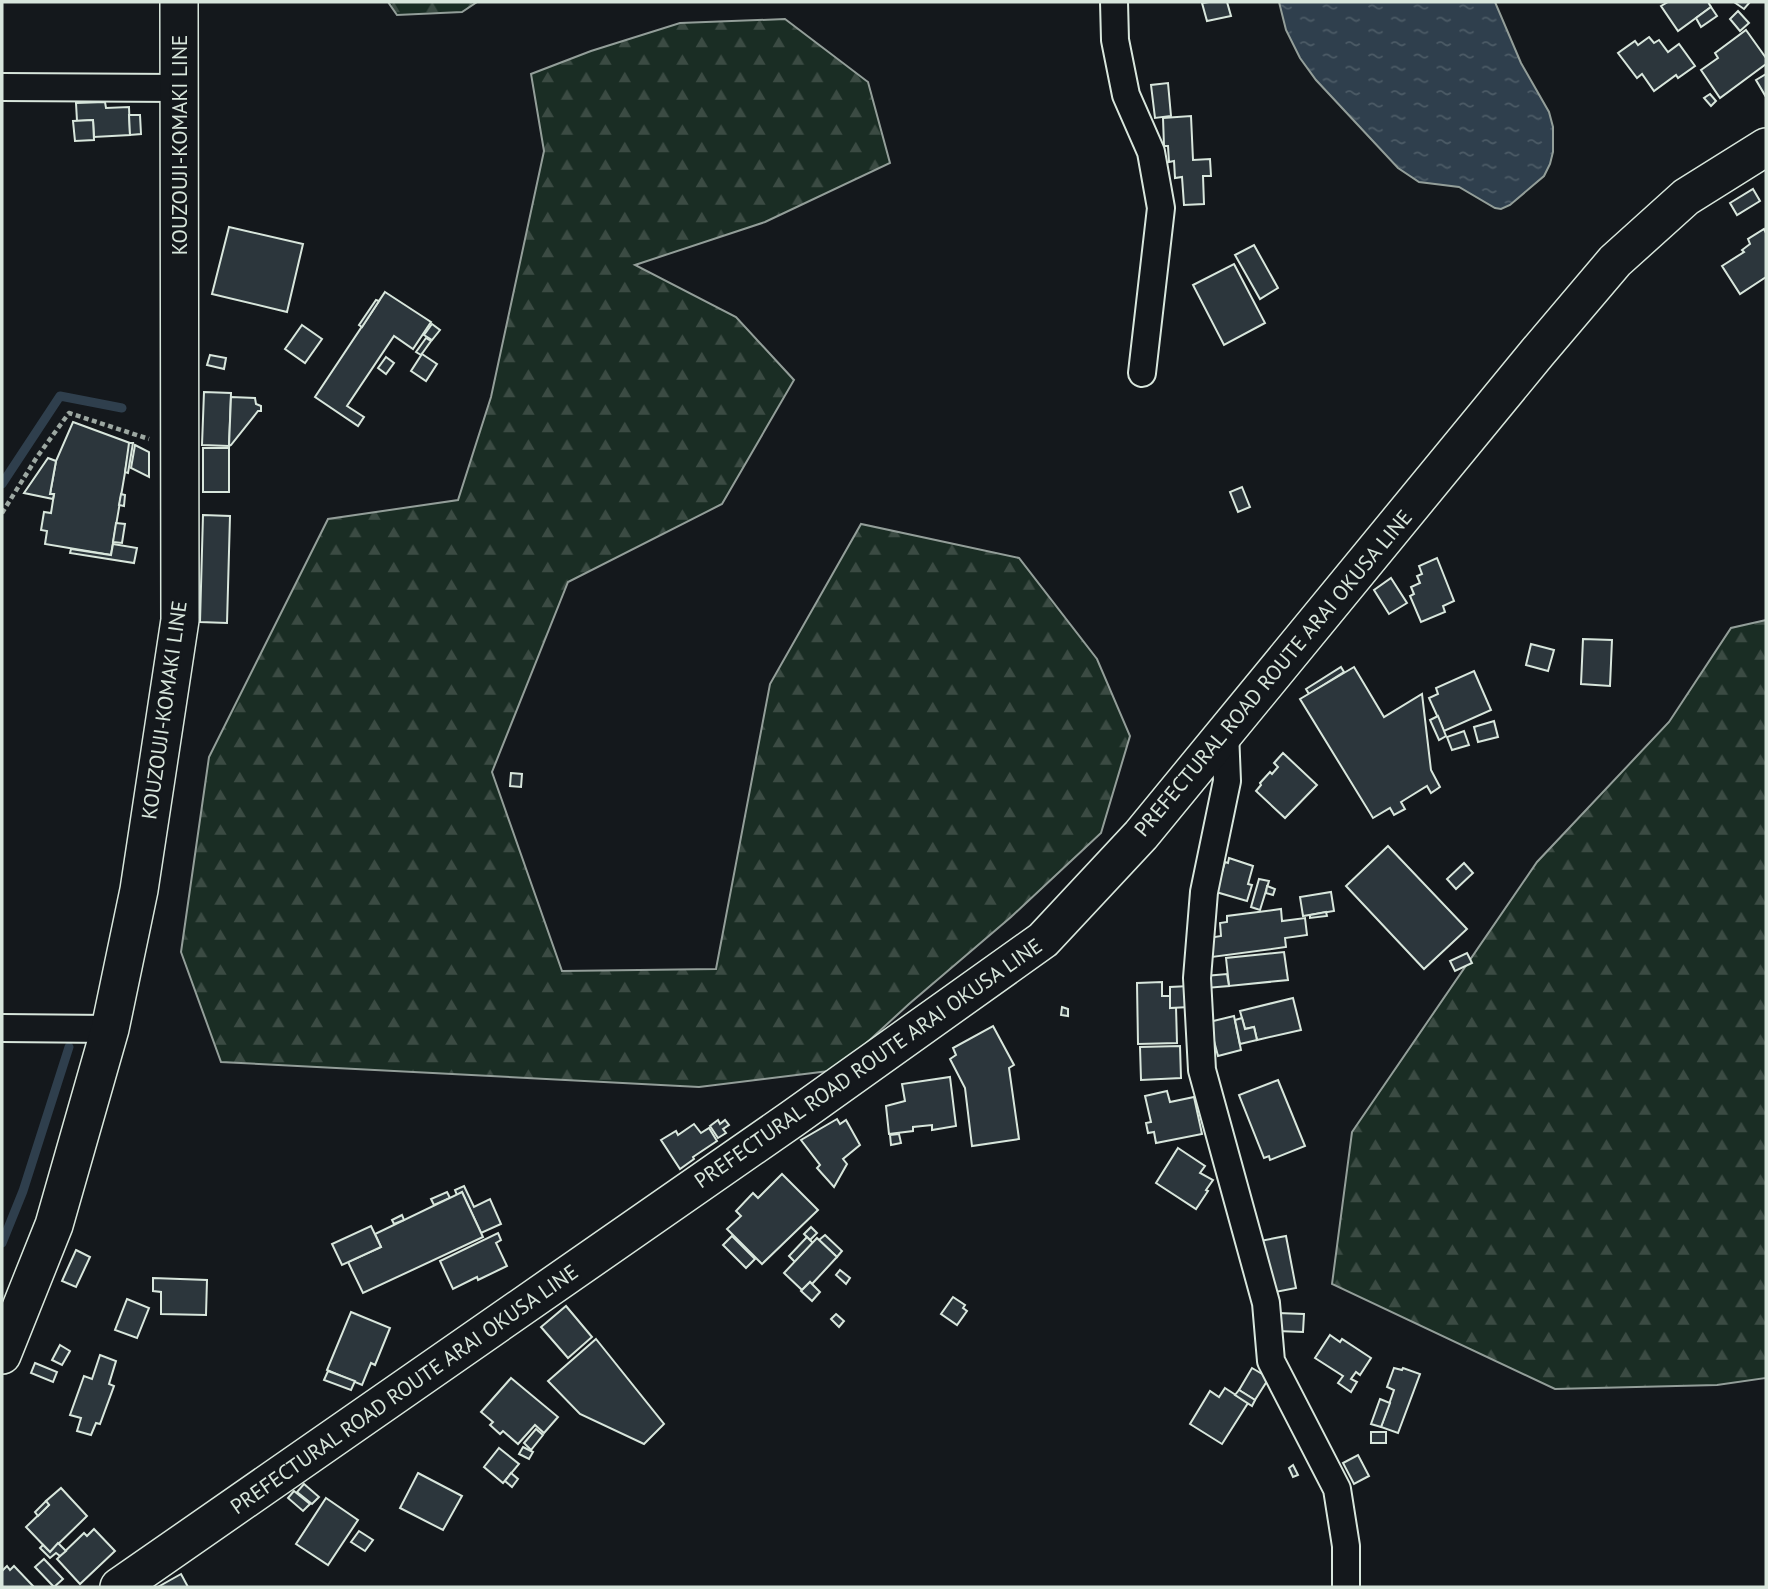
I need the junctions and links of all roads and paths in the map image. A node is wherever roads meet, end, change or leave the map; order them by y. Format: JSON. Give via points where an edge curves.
{"nodes":[{"id":1,"x":179,"y":2,"type":"edge"},
{"id":2,"x":1114,"y":2,"type":"edge"},
{"id":3,"x":2,"y":88,"type":"edge"},
{"id":4,"x":179,"y":88,"type":"junction"},
{"id":5,"x":1766,"y":147,"type":"edge"},
{"id":6,"x":1142,"y":373,"type":"dead end"},
{"id":7,"x":155,"y":440,"type":"dead end"},
{"id":8,"x":2,"y":513,"type":"edge"},
{"id":9,"x":1225,"y":732,"type":"junction"},
{"id":10,"x":2,"y":1028,"type":"edge"},
{"id":11,"x":110,"y":1029,"type":"junction"},
{"id":12,"x":2,"y":1356,"type":"edge"},
{"id":13,"x":119,"y":1587,"type":"edge"},
{"id":14,"x":1346,"y":1587,"type":"edge"}],
"edges":[{"from":1,"to":4,"type":"main road","name":"KOUZOUJI-KOMAKI LINE"},
{"from":2,"to":6,"type":"street","via":[[1115,40],[1126,95],[1151,152],[1161,208]]},
{"from":3,"to":4,"type":"street"},
{"from":4,"to":11,"type":"main road","name":"KOUZOUJI-KOMAKI LINE","via":[[180,620],[139,890]]},
{"from":5,"to":9,"type":"main road","name":"PREFECTURAL ROAD ROUTE ARAI OKUSA LINE","via":[[1686,197],[1615,261]]},
{"from":7,"to":8,"type":"path","via":[[69,413]]},
{"from":9,"to":13,"type":"main road","name":"PREFECTURAL ROAD ROUTE ARAI OKUSA LINE","via":[[1141,835],[1043,940]]},
{"from":9,"to":14,"type":"street","via":[[1227,781],[1204,892],[1197,978],[1202,1070],[1266,1303],[1271,1360],[1337,1489],[1346,1546]]},
{"from":10,"to":11,"type":"street"},
{"from":11,"to":12,"type":"main road","name":"KOUZOUJI-KOMAKI LINE","via":[[54,1225]]}]}
